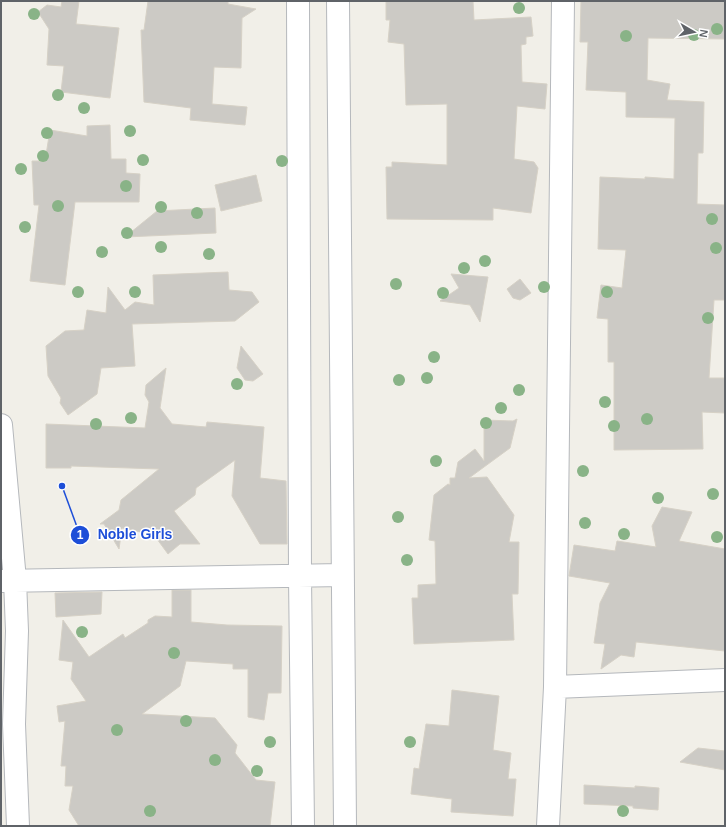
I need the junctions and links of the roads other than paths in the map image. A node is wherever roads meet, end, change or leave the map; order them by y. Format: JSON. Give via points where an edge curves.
{"nodes":[{"id":1,"x":298,"y":1,"type":"edge"},
{"id":2,"x":338,"y":1,"type":"edge"},
{"id":3,"x":563,"y":1,"type":"edge"},
{"id":4,"x":1,"y":425,"type":"edge"},
{"id":5,"x":342,"y":575,"type":"junction"},
{"id":6,"x":300,"y":577,"type":"junction"},
{"id":7,"x":8,"y":581,"type":"edge"},
{"id":8,"x":725,"y":680,"type":"edge"},
{"id":9,"x":555,"y":687,"type":"junction"},
{"id":10,"x":18,"y":826,"type":"edge"},
{"id":11,"x":303,"y":826,"type":"edge"},
{"id":12,"x":345,"y":826,"type":"edge"},
{"id":13,"x":548,"y":826,"type":"edge"}],
"edges":[{"from":1,"to":6,"type":"street"},
{"from":2,"to":5,"type":"street"},
{"from":3,"to":9,"type":"street"},
{"from":4,"to":7,"type":"street"},
{"from":5,"to":6,"type":"street"},
{"from":5,"to":12,"type":"street"},
{"from":6,"to":7,"type":"street"},
{"from":6,"to":11,"type":"street"},
{"from":7,"to":10,"type":"street","via":[[17,631],[14,724]]},
{"from":8,"to":9,"type":"street"},
{"from":9,"to":13,"type":"street"}]}
